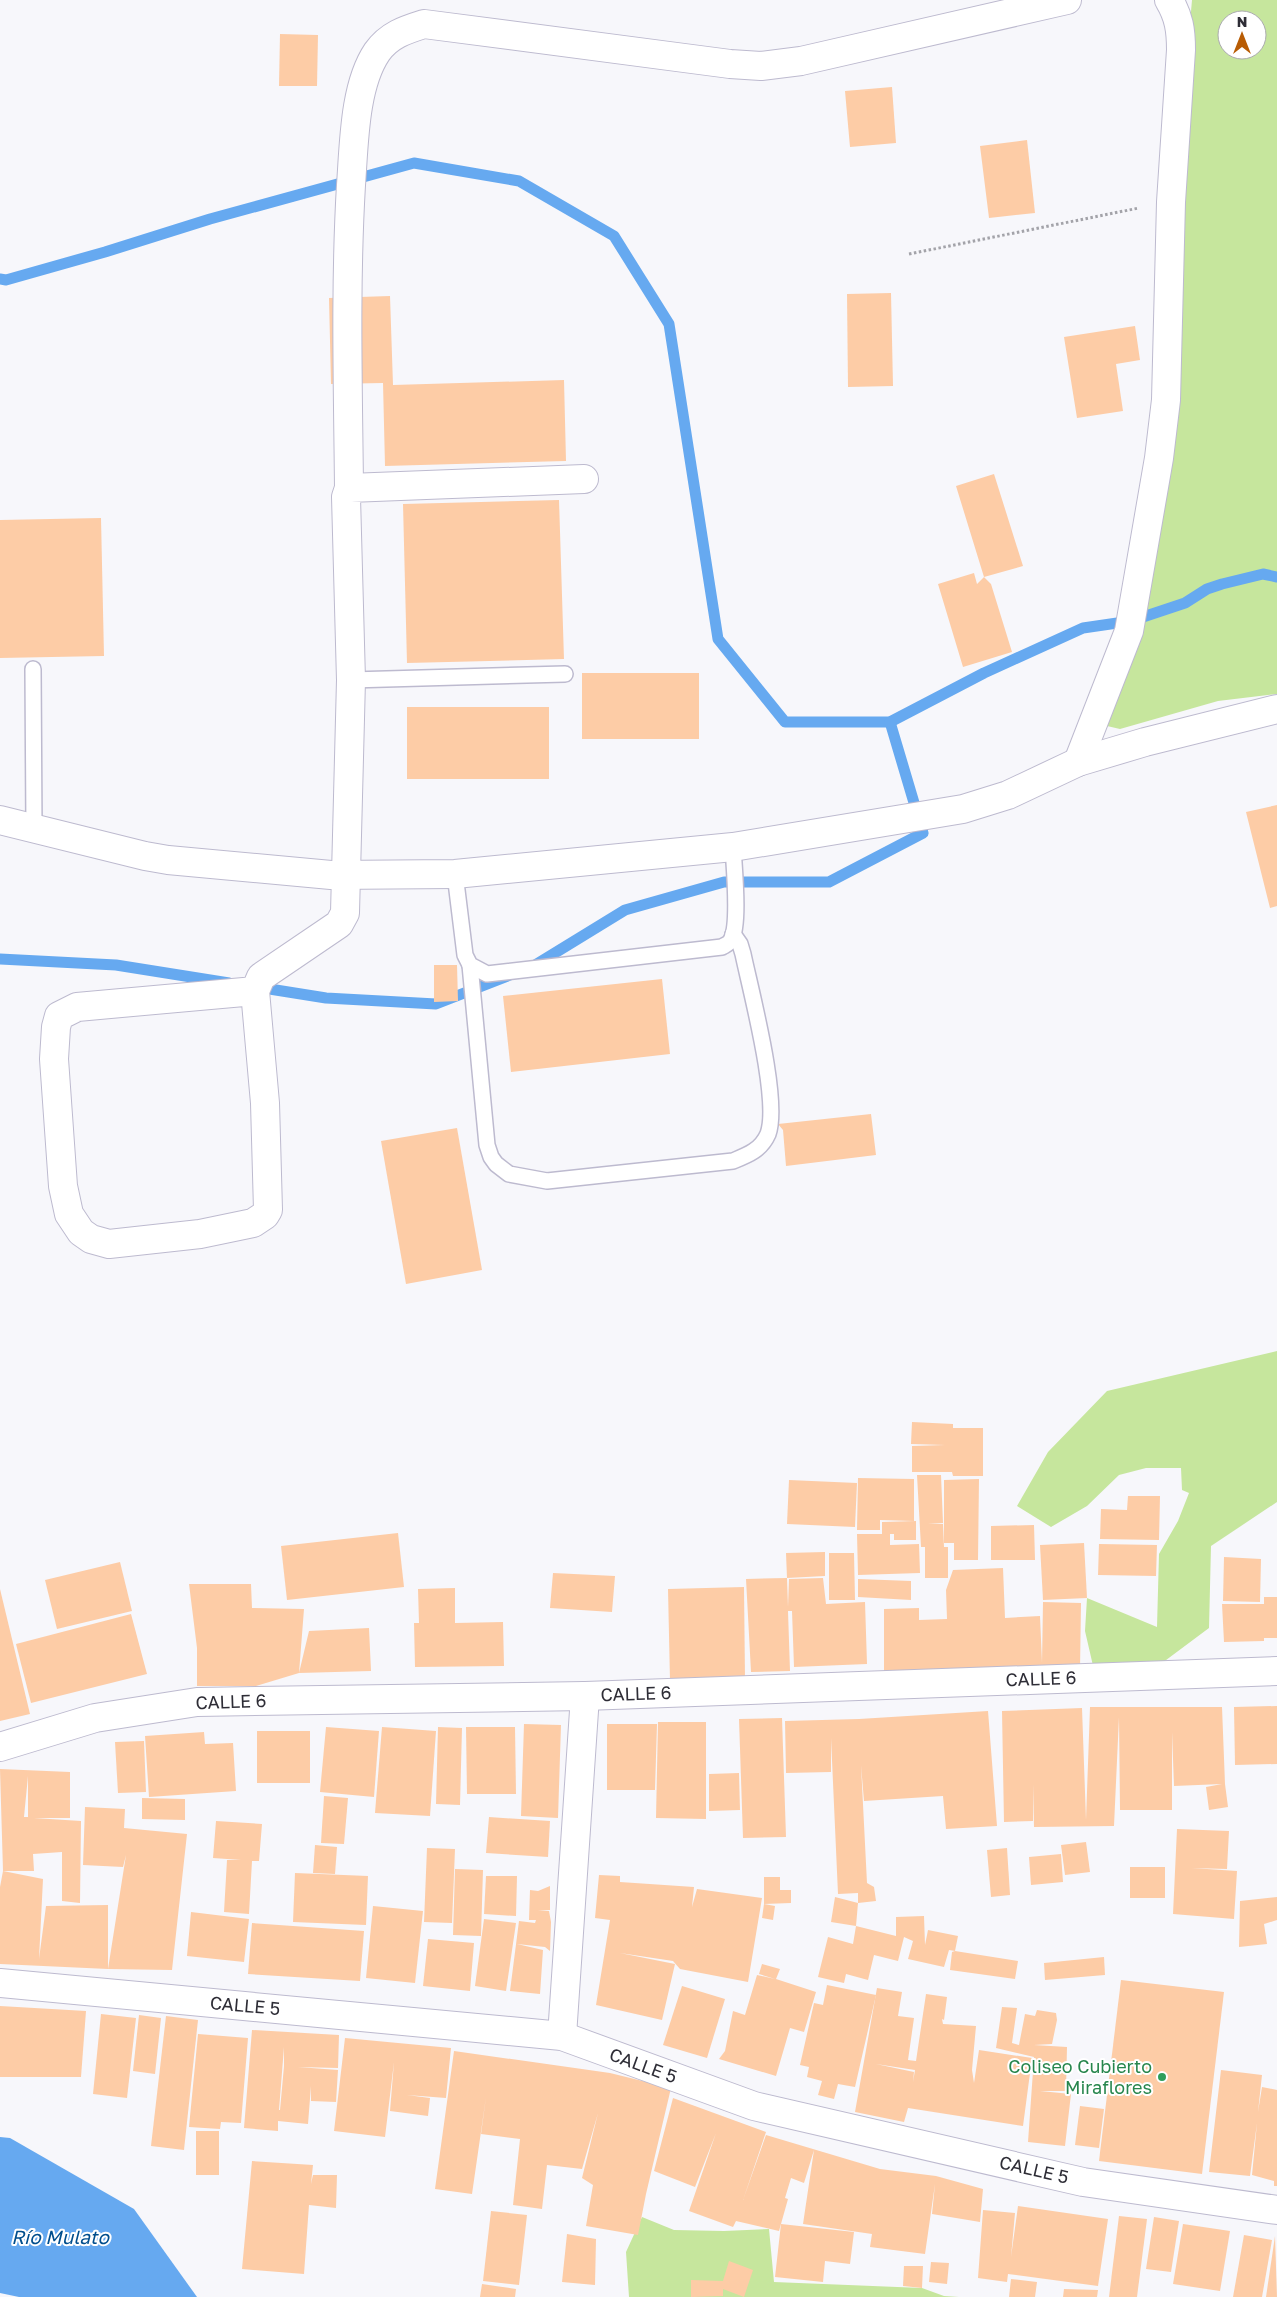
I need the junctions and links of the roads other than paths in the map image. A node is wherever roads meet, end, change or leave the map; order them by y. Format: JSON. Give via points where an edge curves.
{"nodes":[{"id":1,"x":1067,"y":0,"type":"edge"},
{"id":2,"x":1169,"y":0,"type":"edge"},
{"id":3,"x":584,"y":479,"type":"dead end"},
{"id":4,"x":349,"y":488,"type":"junction"},
{"id":5,"x":33,"y":670,"type":"dead end"},
{"id":6,"x":565,"y":674,"type":"dead end"},
{"id":7,"x":351,"y":680,"type":"junction"},
{"id":8,"x":1277,"y":709,"type":"edge"},
{"id":9,"x":1078,"y":762,"type":"junction"},
{"id":10,"x":0,"y":820,"type":"edge"},
{"id":11,"x":34,"y":829,"type":"junction"},
{"id":12,"x":734,"y":847,"type":"junction"},
{"id":13,"x":347,"y":874,"type":"junction"},
{"id":14,"x":456,"y":874,"type":"junction"},
{"id":15,"x":734,"y":934,"type":"junction"},
{"id":16,"x":470,"y":965,"type":"junction"},
{"id":17,"x":255,"y":991,"type":"junction"},
{"id":18,"x":1277,"y":1671,"type":"edge"},
{"id":19,"x":585,"y":1696,"type":"junction"},
{"id":20,"x":0,"y":1747,"type":"edge"},
{"id":21,"x":0,"y":1983,"type":"edge"},
{"id":22,"x":562,"y":2036,"type":"junction"},
{"id":23,"x":1277,"y":2210,"type":"edge"}],
"edges":[{"from":1,"to":4,"type":"street","via":[[800,61],[760,66],[424,24],[395,33],[377,52],[361,88],[354,140],[347,291]]},
{"from":2,"to":9,"type":"street","via":[[1181,29],[1171,202],[1166,400],[1129,631]]},
{"from":3,"to":4,"type":"street"},
{"from":4,"to":7,"type":"street","via":[[346,496]]},
{"from":5,"to":11,"type":"lane"},
{"from":6,"to":7,"type":"lane"},
{"from":7,"to":13,"type":"street"},
{"from":8,"to":9,"type":"street","via":[[1154,739]]},
{"from":9,"to":12,"type":"street","via":[[1008,795],[963,809]]},
{"from":10,"to":11,"type":"street"},
{"from":11,"to":13,"type":"street","via":[[145,856]]},
{"from":12,"to":14,"type":"street"},
{"from":12,"to":15,"type":"lane"},
{"from":13,"to":14,"type":"street"},
{"from":13,"to":17,"type":"street","via":[[345,913],[339,924],[261,977]]},
{"from":14,"to":16,"type":"lane","via":[[465,956]]},
{"from":15,"to":16,"type":"lane","via":[[722,947],[487,974]]},
{"from":15,"to":16,"type":"lane","via":[[743,954],[770,1092],[771,1116],[762,1144],[752,1154],[733,1161],[547,1181],[509,1174],[490,1156]]},
{"from":17,"to":17,"type":"street","via":[[266,1122],[269,1204],[265,1215],[253,1223],[200,1234],[108,1244],[91,1239],[81,1232],[69,1214],[63,1186],[54,1059],[59,1016],[76,1007]]},
{"from":18,"to":19,"type":"street","name":"CALLE 6"},
{"from":19,"to":20,"type":"street","name":"CALLE 6","via":[[197,1702],[95,1718]]},
{"from":19,"to":22,"type":"street"},
{"from":21,"to":22,"type":"street","name":"CALLE 5"},
{"from":22,"to":23,"type":"street","name":"CALLE 5","via":[[754,2106],[1084,2182]]}]}
